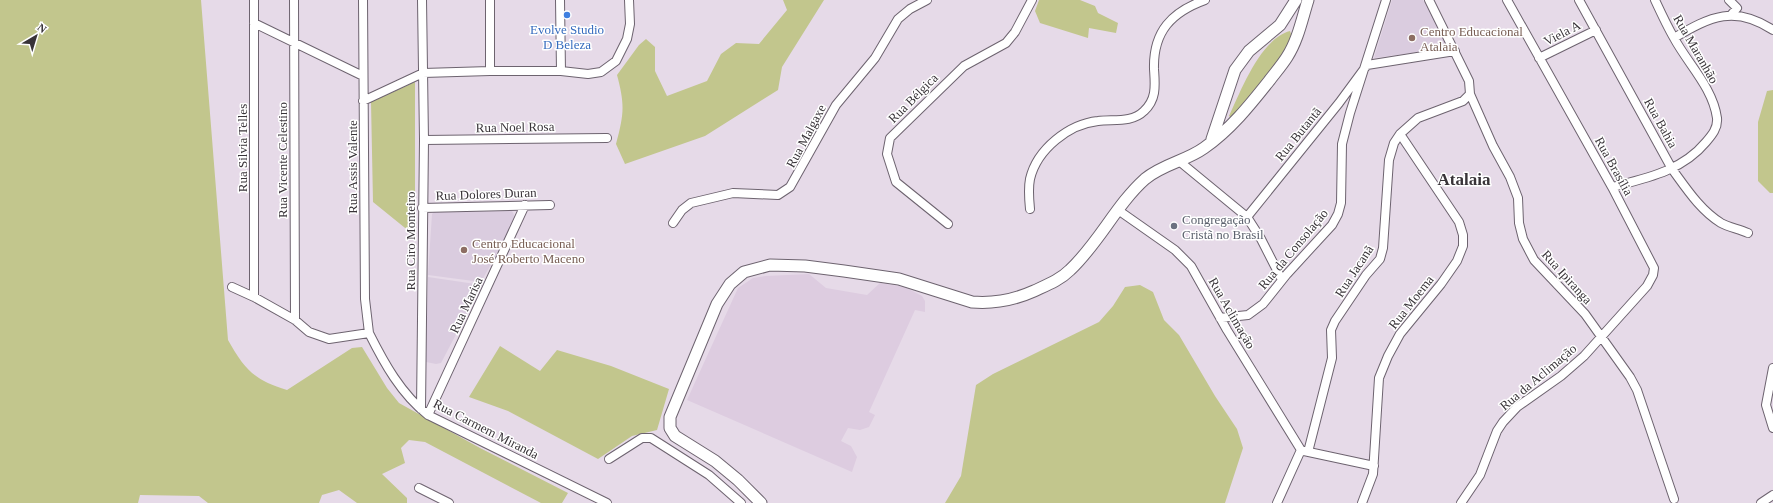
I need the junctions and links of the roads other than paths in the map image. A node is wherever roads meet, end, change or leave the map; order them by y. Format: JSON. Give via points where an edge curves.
{"nodes":[{"id":1,"x":254,"y":0,"type":"edge"},
{"id":2,"x":294,"y":0,"type":"edge"},
{"id":3,"x":363,"y":0,"type":"edge"},
{"id":4,"x":422,"y":0,"type":"edge"},
{"id":5,"x":490,"y":0,"type":"edge"},
{"id":6,"x":560,"y":0,"type":"edge"},
{"id":7,"x":629,"y":0,"type":"edge"},
{"id":8,"x":927,"y":0,"type":"edge"},
{"id":9,"x":1032,"y":0,"type":"edge"},
{"id":10,"x":1206,"y":0,"type":"edge"},
{"id":11,"x":1296,"y":0,"type":"edge"},
{"id":12,"x":1308,"y":0,"type":"edge"},
{"id":13,"x":1386,"y":0,"type":"edge"},
{"id":14,"x":1429,"y":0,"type":"edge"},
{"id":15,"x":1507,"y":0,"type":"edge"},
{"id":16,"x":1579,"y":0,"type":"edge"},
{"id":17,"x":1655,"y":0,"type":"edge"},
{"id":18,"x":1729,"y":0,"type":"edge"},
{"id":19,"x":1742,"y":0,"type":"edge"},
{"id":20,"x":1737,"y":8,"type":"junction"},
{"id":21,"x":1731,"y":15,"type":"junction"},
{"id":22,"x":254,"y":23,"type":"junction"},
{"id":23,"x":1280,"y":25,"type":"junction"},
{"id":24,"x":1596,"y":30,"type":"junction"},
{"id":25,"x":1773,"y":30,"type":"edge"},
{"id":26,"x":1298,"y":35,"type":"junction"},
{"id":27,"x":1674,"y":38,"type":"junction"},
{"id":28,"x":293,"y":41,"type":"junction"},
{"id":29,"x":1455,"y":51,"type":"junction"},
{"id":30,"x":1539,"y":58,"type":"junction"},
{"id":31,"x":1367,"y":65,"type":"junction"},
{"id":32,"x":490,"y":71,"type":"junction"},
{"id":33,"x":561,"y":71,"type":"junction"},
{"id":34,"x":423,"y":73,"type":"junction"},
{"id":35,"x":363,"y":76,"type":"junction"},
{"id":36,"x":1470,"y":94,"type":"junction"},
{"id":37,"x":363,"y":100,"type":"junction"},
{"id":38,"x":1400,"y":134,"type":"junction"},
{"id":39,"x":607,"y":138,"type":"dead end"},
{"id":40,"x":424,"y":140,"type":"junction"},
{"id":41,"x":1210,"y":143,"type":"junction"},
{"id":42,"x":1179,"y":161,"type":"junction"},
{"id":43,"x":1672,"y":169,"type":"junction"},
{"id":44,"x":1612,"y":187,"type":"junction"},
{"id":45,"x":525,"y":205,"type":"junction"},
{"id":46,"x":550,"y":205,"type":"dead end"},
{"id":47,"x":422,"y":208,"type":"junction"},
{"id":48,"x":1030,"y":209,"type":"dead end"},
{"id":49,"x":1118,"y":210,"type":"junction"},
{"id":50,"x":1247,"y":217,"type":"junction"},
{"id":51,"x":673,"y":223,"type":"dead end"},
{"id":52,"x":948,"y":224,"type":"dead end"},
{"id":53,"x":1748,"y":233,"type":"dead end"},
{"id":54,"x":1282,"y":280,"type":"junction"},
{"id":55,"x":232,"y":287,"type":"dead end"},
{"id":56,"x":254,"y":297,"type":"junction"},
{"id":57,"x":1220,"y":318,"type":"junction"},
{"id":58,"x":295,"y":320,"type":"junction"},
{"id":59,"x":369,"y":333,"type":"junction"},
{"id":60,"x":1602,"y":337,"type":"junction"},
{"id":61,"x":1773,"y":368,"type":"edge"},
{"id":62,"x":421,"y":409,"type":"junction"},
{"id":63,"x":428,"y":415,"type":"junction"},
{"id":64,"x":1773,"y":428,"type":"edge"},
{"id":65,"x":1304,"y":451,"type":"junction"},
{"id":66,"x":610,"y":459,"type":"dead end"},
{"id":67,"x":1374,"y":466,"type":"junction"},
{"id":68,"x":419,"y":488,"type":"dead end"},
{"id":69,"x":1773,"y":494,"type":"edge"},
{"id":70,"x":1674,"y":499,"type":"dead end"},
{"id":71,"x":450,"y":503,"type":"edge"},
{"id":72,"x":607,"y":503,"type":"edge"},
{"id":73,"x":741,"y":503,"type":"edge"},
{"id":74,"x":761,"y":503,"type":"edge"},
{"id":75,"x":1277,"y":503,"type":"edge"},
{"id":76,"x":1362,"y":503,"type":"edge"},
{"id":77,"x":1461,"y":503,"type":"edge"},
{"id":78,"x":1761,"y":503,"type":"edge"}],
"edges":[{"from":1,"to":22,"type":"street","name":"Rua Silvia Telles"},
{"from":2,"to":28,"type":"street","name":"Rua Vicente Celestino"},
{"from":3,"to":35,"type":"street","name":"Rua Assis Valente"},
{"from":4,"to":34,"type":"street","name":"Rua Ciro Monteiro"},
{"from":5,"to":32,"type":"street"},
{"from":6,"to":33,"type":"street"},
{"from":7,"to":33,"type":"street","via":[[630,24],[627,39],[616,62],[602,72],[588,74]]},
{"from":8,"to":51,"type":"street","name":"Rua Malgaxe","via":[[898,19],[875,58],[836,105],[790,187],[778,196],[733,194],[691,203],[682,210]]},
{"from":9,"to":52,"type":"street","name":"Rua Bélgica","via":[[1015,32],[1006,42],[964,66],[890,138],[887,154],[896,182]]},
{"from":10,"to":48,"type":"street","via":[[1189,6],[1166,24],[1158,40],[1154,66],[1154,98],[1143,113],[1128,120],[1082,124],[1048,147],[1031,177],[1028,190]]},
{"from":11,"to":23,"type":"street"},
{"from":12,"to":26,"type":"street"},
{"from":13,"to":31,"type":"street","name":"Rua da Consolação"},
{"from":14,"to":29,"type":"street","name":"Rua Ipiranga"},
{"from":15,"to":30,"type":"street","name":"Rua Brasília"},
{"from":16,"to":24,"type":"street","name":"Rua Bahia"},
{"from":17,"to":27,"type":"street","name":"Rua Maranhão"},
{"from":18,"to":20,"type":"street"},
{"from":19,"to":20,"type":"street"},
{"from":20,"to":21,"type":"street"},
{"from":21,"to":25,"type":"street","via":[[1752,19]]},
{"from":21,"to":27,"type":"street","via":[[1700,25]]},
{"from":22,"to":28,"type":"street"},
{"from":22,"to":56,"type":"street","name":"Rua Silvia Telles"},
{"from":23,"to":26,"type":"street","via":[[1294,27]]},
{"from":23,"to":41,"type":"street","via":[[1249,51],[1235,70],[1219,123]]},
{"from":24,"to":30,"type":"street","name":"Viela A"},
{"from":24,"to":43,"type":"street","name":"Rua Bahia"},
{"from":26,"to":41,"type":"street","via":[[1288,57],[1243,113]]},
{"from":27,"to":43,"type":"street","name":"Rua Maranhão","via":[[1704,87],[1715,111],[1716,127],[1712,136],[1692,157]]},
{"from":28,"to":35,"type":"street"},
{"from":28,"to":58,"type":"street","name":"Rua Vicente Celestino"},
{"from":29,"to":31,"type":"street"},
{"from":29,"to":36,"type":"street","name":"Rua Ipiranga","via":[[1469,82]]},
{"from":30,"to":44,"type":"street","name":"Rua Brasília"},
{"from":31,"to":50,"type":"street","name":"Rua Butantã"},
{"from":31,"to":54,"type":"street","name":"Rua da Consolação","via":[[1342,144],[1341,203],[1338,214],[1332,225]]},
{"from":32,"to":33,"type":"street"},
{"from":32,"to":34,"type":"street"},
{"from":34,"to":37,"type":"street"},
{"from":34,"to":40,"type":"street","name":"Rua Ciro Monteiro"},
{"from":35,"to":37,"type":"street","name":"Rua Assis Valente"},
{"from":36,"to":38,"type":"street","name":"Rua Jacanã","via":[[1466,100],[1418,118]]},
{"from":36,"to":60,"type":"street","name":"Rua Ipiranga","via":[[1510,177],[1518,198],[1519,223],[1523,239],[1534,260],[1585,314]]},
{"from":37,"to":59,"type":"street","name":"Rua Assis Valente","via":[[365,299]]},
{"from":38,"to":65,"type":"street","name":"Rua Jacanã","via":[[1394,143],[1389,160],[1380,259],[1331,330],[1332,358]]},
{"from":38,"to":67,"type":"street","name":"Rua Moema","via":[[1459,222],[1463,235],[1456,261],[1441,284],[1400,334],[1379,378]]},
{"from":39,"to":40,"type":"street","name":"Rua Noel Rosa"},
{"from":40,"to":47,"type":"street","name":"Rua Ciro Monteiro"},
{"from":41,"to":42,"type":"street"},
{"from":42,"to":49,"type":"street","via":[[1156,170]]},
{"from":42,"to":50,"type":"street"},
{"from":43,"to":44,"type":"street"},
{"from":43,"to":53,"type":"street","name":"Rua Bahia","via":[[1703,209],[1721,223]]},
{"from":44,"to":60,"type":"street","name":"Rua Brasília","via":[[1654,268],[1647,286]]},
{"from":45,"to":46,"type":"street","name":"Rua Dolores Duran"},
{"from":45,"to":47,"type":"street","name":"Rua Dolores Duran"},
{"from":45,"to":63,"type":"street","name":"Rua Marisa"},
{"from":47,"to":62,"type":"street","name":"Rua Ciro Monteiro"},
{"from":49,"to":57,"type":"street","name":"Rua Aclimação","via":[[1175,250],[1191,266]]},
{"from":49,"to":74,"type":"street","via":[[1070,270],[1055,282],[1007,301],[972,302],[899,279],[805,266],[770,265],[744,272],[730,284],[717,304],[670,417],[670,428],[675,436],[738,480]]},
{"from":50,"to":54,"type":"street","via":[[1262,239]]},
{"from":54,"to":57,"type":"street","name":"Rua da Consolação","via":[[1262,304],[1248,315]]},
{"from":55,"to":56,"type":"street"},
{"from":56,"to":58,"type":"street"},
{"from":57,"to":65,"type":"street","name":"Rua Aclimação"},
{"from":58,"to":59,"type":"street","via":[[309,332],[329,339]]},
{"from":59,"to":62,"type":"street","name":"Rua Carmem Miranda","via":[[383,361],[407,395]]},
{"from":60,"to":70,"type":"street","name":"Rua Ipiranga","via":[[1637,390]]},
{"from":60,"to":77,"type":"street","name":"Rua da Aclimação","via":[[1572,366],[1518,407],[1503,422],[1497,430],[1480,475]]},
{"from":61,"to":64,"type":"street","via":[[1766,405]]},
{"from":62,"to":63,"type":"street","name":"Rua Carmem Miranda"},
{"from":63,"to":72,"type":"street","name":"Rua Carmem Miranda"},
{"from":65,"to":67,"type":"street"},
{"from":65,"to":75,"type":"street"},
{"from":66,"to":73,"type":"street","via":[[642,438],[651,438],[709,475]]},
{"from":67,"to":76,"type":"street","name":"Rua Moema"},
{"from":68,"to":71,"type":"street"},
{"from":69,"to":78,"type":"street"}]}
